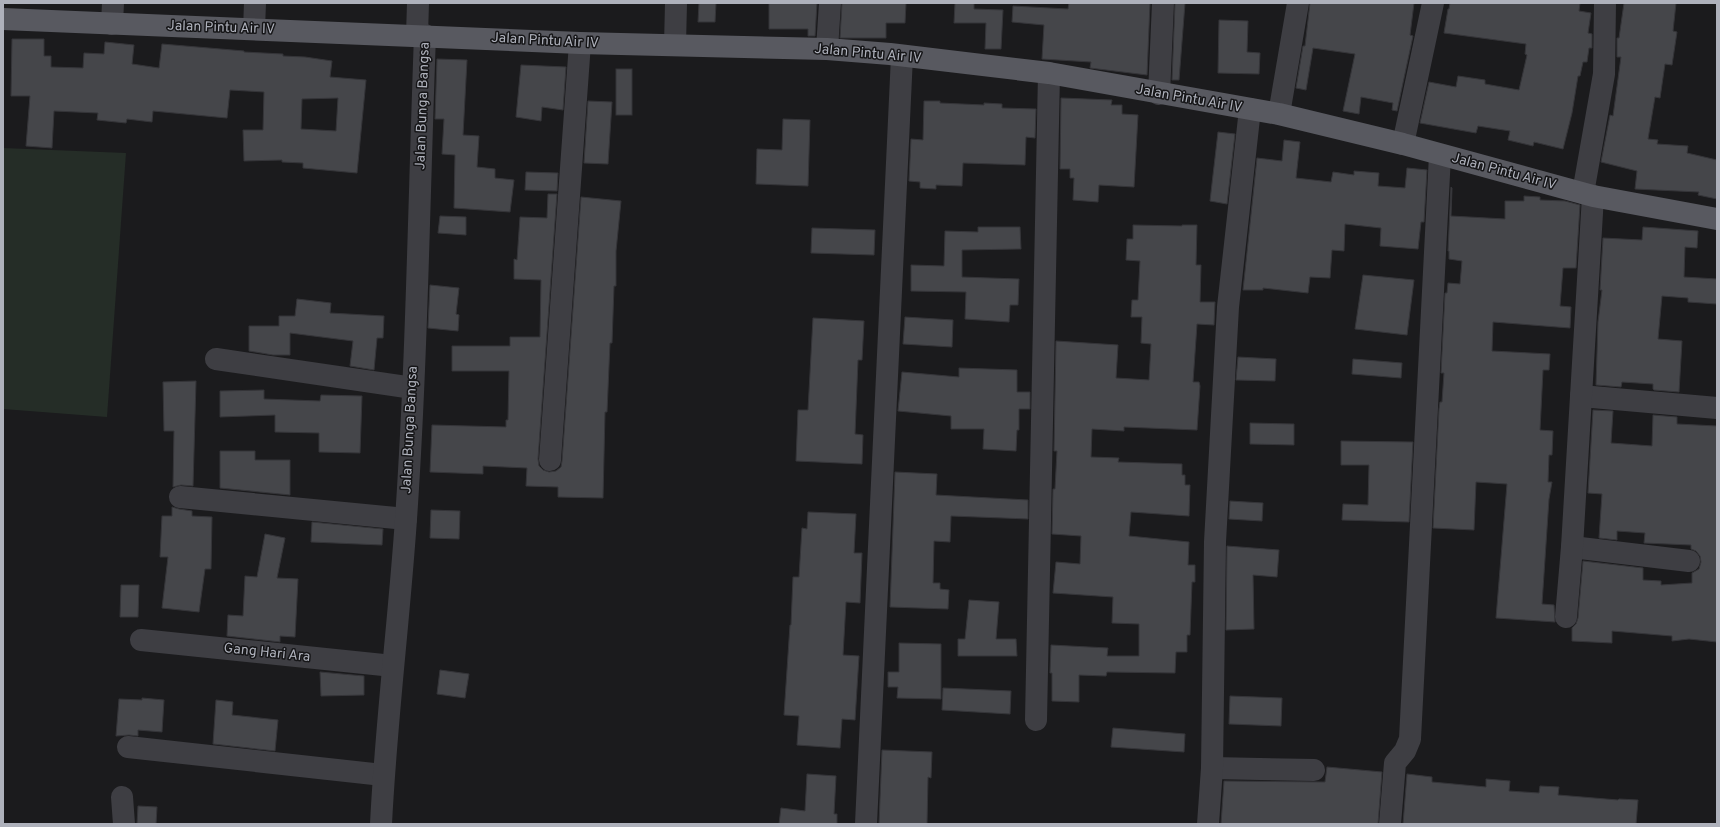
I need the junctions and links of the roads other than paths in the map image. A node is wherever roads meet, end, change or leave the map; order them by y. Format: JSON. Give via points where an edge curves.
{"nodes":[{"id":1,"x":255,"y":3,"type":"edge"},
{"id":2,"x":418,"y":3,"type":"edge"},
{"id":3,"x":676,"y":3,"type":"edge"},
{"id":4,"x":830,"y":3,"type":"edge"},
{"id":5,"x":1163,"y":3,"type":"edge"},
{"id":6,"x":1298,"y":3,"type":"edge"},
{"id":7,"x":1432,"y":3,"type":"edge"},
{"id":8,"x":1605,"y":3,"type":"edge"},
{"id":9,"x":112,"y":14,"type":"edge"},
{"id":10,"x":3,"y":19,"type":"edge"},
{"id":11,"x":254,"y":29,"type":"junction"},
{"id":12,"x":421,"y":35,"type":"junction"},
{"id":13,"x":580,"y":42,"type":"junction"},
{"id":14,"x":675,"y":45,"type":"junction"},
{"id":15,"x":827,"y":49,"type":"junction"},
{"id":16,"x":902,"y":56,"type":"junction"},
{"id":17,"x":1049,"y":73,"type":"junction"},
{"id":18,"x":1159,"y":94,"type":"junction"},
{"id":19,"x":1250,"y":110,"type":"junction"},
{"id":20,"x":1279,"y":114,"type":"junction"},
{"id":21,"x":1403,"y":144,"type":"junction"},
{"id":22,"x":1440,"y":155,"type":"junction"},
{"id":23,"x":1588,"y":194,"type":"junction"},
{"id":24,"x":1717,"y":220,"type":"edge"},
{"id":25,"x":216,"y":358,"type":"dead end"},
{"id":26,"x":413,"y":388,"type":"junction"},
{"id":27,"x":1581,"y":396,"type":"junction"},
{"id":28,"x":1716,"y":408,"type":"edge"},
{"id":29,"x":550,"y":460,"type":"dead end"},
{"id":30,"x":180,"y":497,"type":"dead end"},
{"id":31,"x":406,"y":519,"type":"junction"},
{"id":32,"x":1572,"y":547,"type":"junction"},
{"id":33,"x":1690,"y":561,"type":"dead end"},
{"id":34,"x":1566,"y":617,"type":"dead end"},
{"id":35,"x":141,"y":640,"type":"dead end"},
{"id":36,"x":393,"y":666,"type":"junction"},
{"id":37,"x":1036,"y":720,"type":"dead end"},
{"id":38,"x":128,"y":747,"type":"dead end"},
{"id":39,"x":1212,"y":768,"type":"junction"},
{"id":40,"x":1314,"y":770,"type":"dead end"},
{"id":41,"x":383,"y":775,"type":"junction"},
{"id":42,"x":122,"y":797,"type":"dead end"},
{"id":43,"x":124,"y":824,"type":"edge"},
{"id":44,"x":381,"y":824,"type":"edge"},
{"id":45,"x":866,"y":824,"type":"edge"},
{"id":46,"x":1208,"y":824,"type":"edge"},
{"id":47,"x":1390,"y":824,"type":"edge"}],
"edges":[{"from":1,"to":11,"type":"street"},
{"from":2,"to":12,"type":"street","name":"Jalan Bunga Bangsa"},
{"from":3,"to":14,"type":"street"},
{"from":4,"to":15,"type":"street"},
{"from":5,"to":18,"type":"street"},
{"from":6,"to":20,"type":"street"},
{"from":7,"to":21,"type":"street"},
{"from":8,"to":23,"type":"street","via":[[1604,74]]},
{"from":9,"to":10,"type":"main road","name":"Jalan Pintu Air IV"},
{"from":9,"to":11,"type":"main road","name":"Jalan Pintu Air IV"},
{"from":11,"to":12,"type":"main road","name":"Jalan Pintu Air IV"},
{"from":12,"to":13,"type":"main road","name":"Jalan Pintu Air IV"},
{"from":12,"to":26,"type":"street","name":"Jalan Bunga Bangsa"},
{"from":13,"to":14,"type":"main road","name":"Jalan Pintu Air IV"},
{"from":13,"to":29,"type":"street"},
{"from":14,"to":15,"type":"main road","name":"Jalan Pintu Air IV"},
{"from":15,"to":16,"type":"main road","name":"Jalan Pintu Air IV"},
{"from":16,"to":17,"type":"main road","name":"Jalan Pintu Air IV"},
{"from":16,"to":45,"type":"street"},
{"from":17,"to":18,"type":"main road","name":"Jalan Pintu Air IV"},
{"from":17,"to":37,"type":"street"},
{"from":18,"to":19,"type":"main road","name":"Jalan Pintu Air IV"},
{"from":19,"to":20,"type":"main road","name":"Jalan Pintu Air IV"},
{"from":19,"to":39,"type":"street","via":[[1228,307],[1215,542]]},
{"from":20,"to":21,"type":"main road","name":"Jalan Pintu Air IV"},
{"from":21,"to":22,"type":"main road","name":"Jalan Pintu Air IV"},
{"from":22,"to":23,"type":"main road","name":"Jalan Pintu Air IV"},
{"from":22,"to":47,"type":"street","via":[[1410,739],[1395,763]]},
{"from":23,"to":24,"type":"main road","name":"Jalan Pintu Air IV"},
{"from":23,"to":27,"type":"street"},
{"from":25,"to":26,"type":"street"},
{"from":26,"to":31,"type":"street","name":"Jalan Bunga Bangsa"},
{"from":27,"to":28,"type":"street"},
{"from":27,"to":32,"type":"street"},
{"from":30,"to":31,"type":"street"},
{"from":31,"to":36,"type":"street","name":"Jalan Bunga Bangsa"},
{"from":32,"to":33,"type":"street"},
{"from":32,"to":34,"type":"street"},
{"from":35,"to":36,"type":"street","name":"Gang Hari Ara"},
{"from":36,"to":41,"type":"street","name":"Jalan Bunga Bangsa"},
{"from":38,"to":41,"type":"street"},
{"from":39,"to":40,"type":"street"},
{"from":39,"to":46,"type":"street"},
{"from":41,"to":44,"type":"street","name":"Jalan Bunga Bangsa"},
{"from":42,"to":43,"type":"street"}]}
